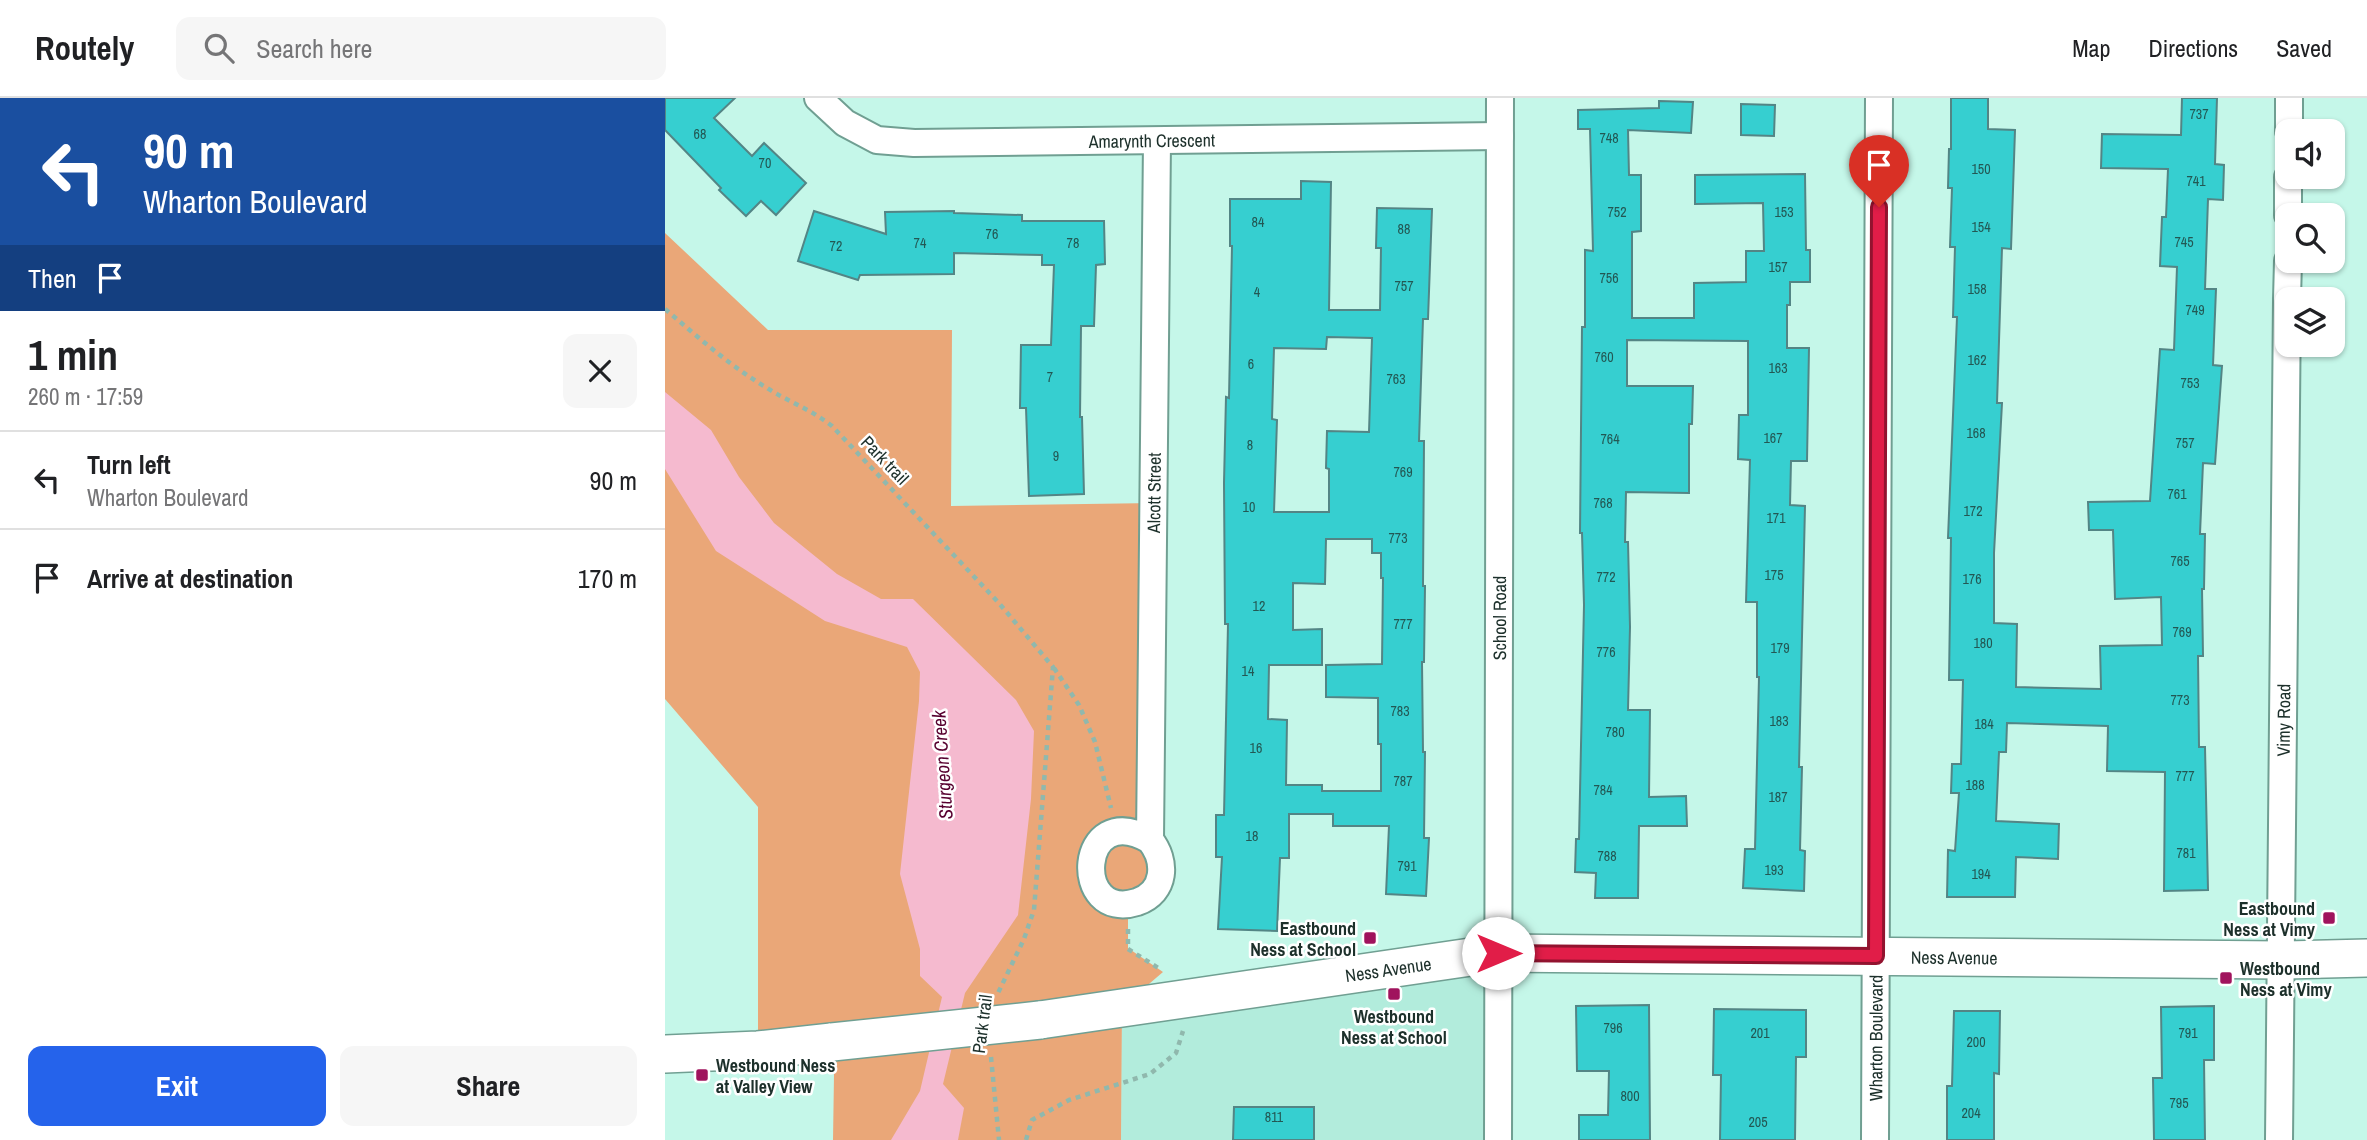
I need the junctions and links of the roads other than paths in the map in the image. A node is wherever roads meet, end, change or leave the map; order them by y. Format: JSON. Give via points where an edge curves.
{"nodes":[{"id":1,"x":818,"y":98,"type":"edge"},
{"id":2,"x":1500,"y":98,"type":"edge"},
{"id":3,"x":1879,"y":98,"type":"edge"},
{"id":4,"x":2289,"y":98,"type":"edge"},
{"id":5,"x":2289,"y":119,"type":"edge"},
{"id":6,"x":1500,"y":136,"type":"junction"},
{"id":7,"x":1157,"y":141,"type":"junction"},
{"id":8,"x":2286,"y":357,"type":"edge"},
{"id":9,"x":1150,"y":840,"type":"junction"},
{"id":10,"x":1498,"y":953,"type":"junction"},
{"id":11,"x":1876,"y":956,"type":"junction"},
{"id":12,"x":2367,"y":958,"type":"edge"},
{"id":13,"x":2281,"y":960,"type":"junction"},
{"id":14,"x":665,"y":1054,"type":"edge"},
{"id":15,"x":1499,"y":1140,"type":"edge"},
{"id":16,"x":1875,"y":1140,"type":"edge"},
{"id":17,"x":2279,"y":1140,"type":"edge"}],
"edges":[{"from":1,"to":7,"type":"street","name":"Amarynth Crescent","via":[[845,123],[877,141]]},
{"from":2,"to":6,"type":"street","name":"School Road"},
{"from":3,"to":11,"type":"street","name":"Wharton Boulevard"},
{"from":4,"to":5,"type":"street"},
{"from":6,"to":7,"type":"street","name":"Amarynth Crescent"},
{"from":6,"to":10,"type":"street","name":"School Road"},
{"from":7,"to":9,"type":"street","name":"Alcott Street"},
{"from":8,"to":13,"type":"street","name":"Vimy Road"},
{"from":9,"to":9,"type":"street","name":"Alcott Street","via":[[1137,833],[1105,837],[1090,859],[1090,877],[1098,892],[1111,902],[1128,905],[1146,899],[1158,886],[1163,863]]},
{"from":10,"to":11,"type":"street","name":"Ness Avenue"},
{"from":10,"to":14,"type":"street","name":"Ness Avenue","bridge":true,"via":[[1040,1020],[758,1050]]},
{"from":10,"to":15,"type":"street","name":"School Road"},
{"from":11,"to":13,"type":"street","name":"Ness Avenue"},
{"from":11,"to":16,"type":"street","name":"Wharton Boulevard"},
{"from":12,"to":13,"type":"street","name":"Ness Avenue"},
{"from":13,"to":17,"type":"street","name":"Vimy Road"}]}
